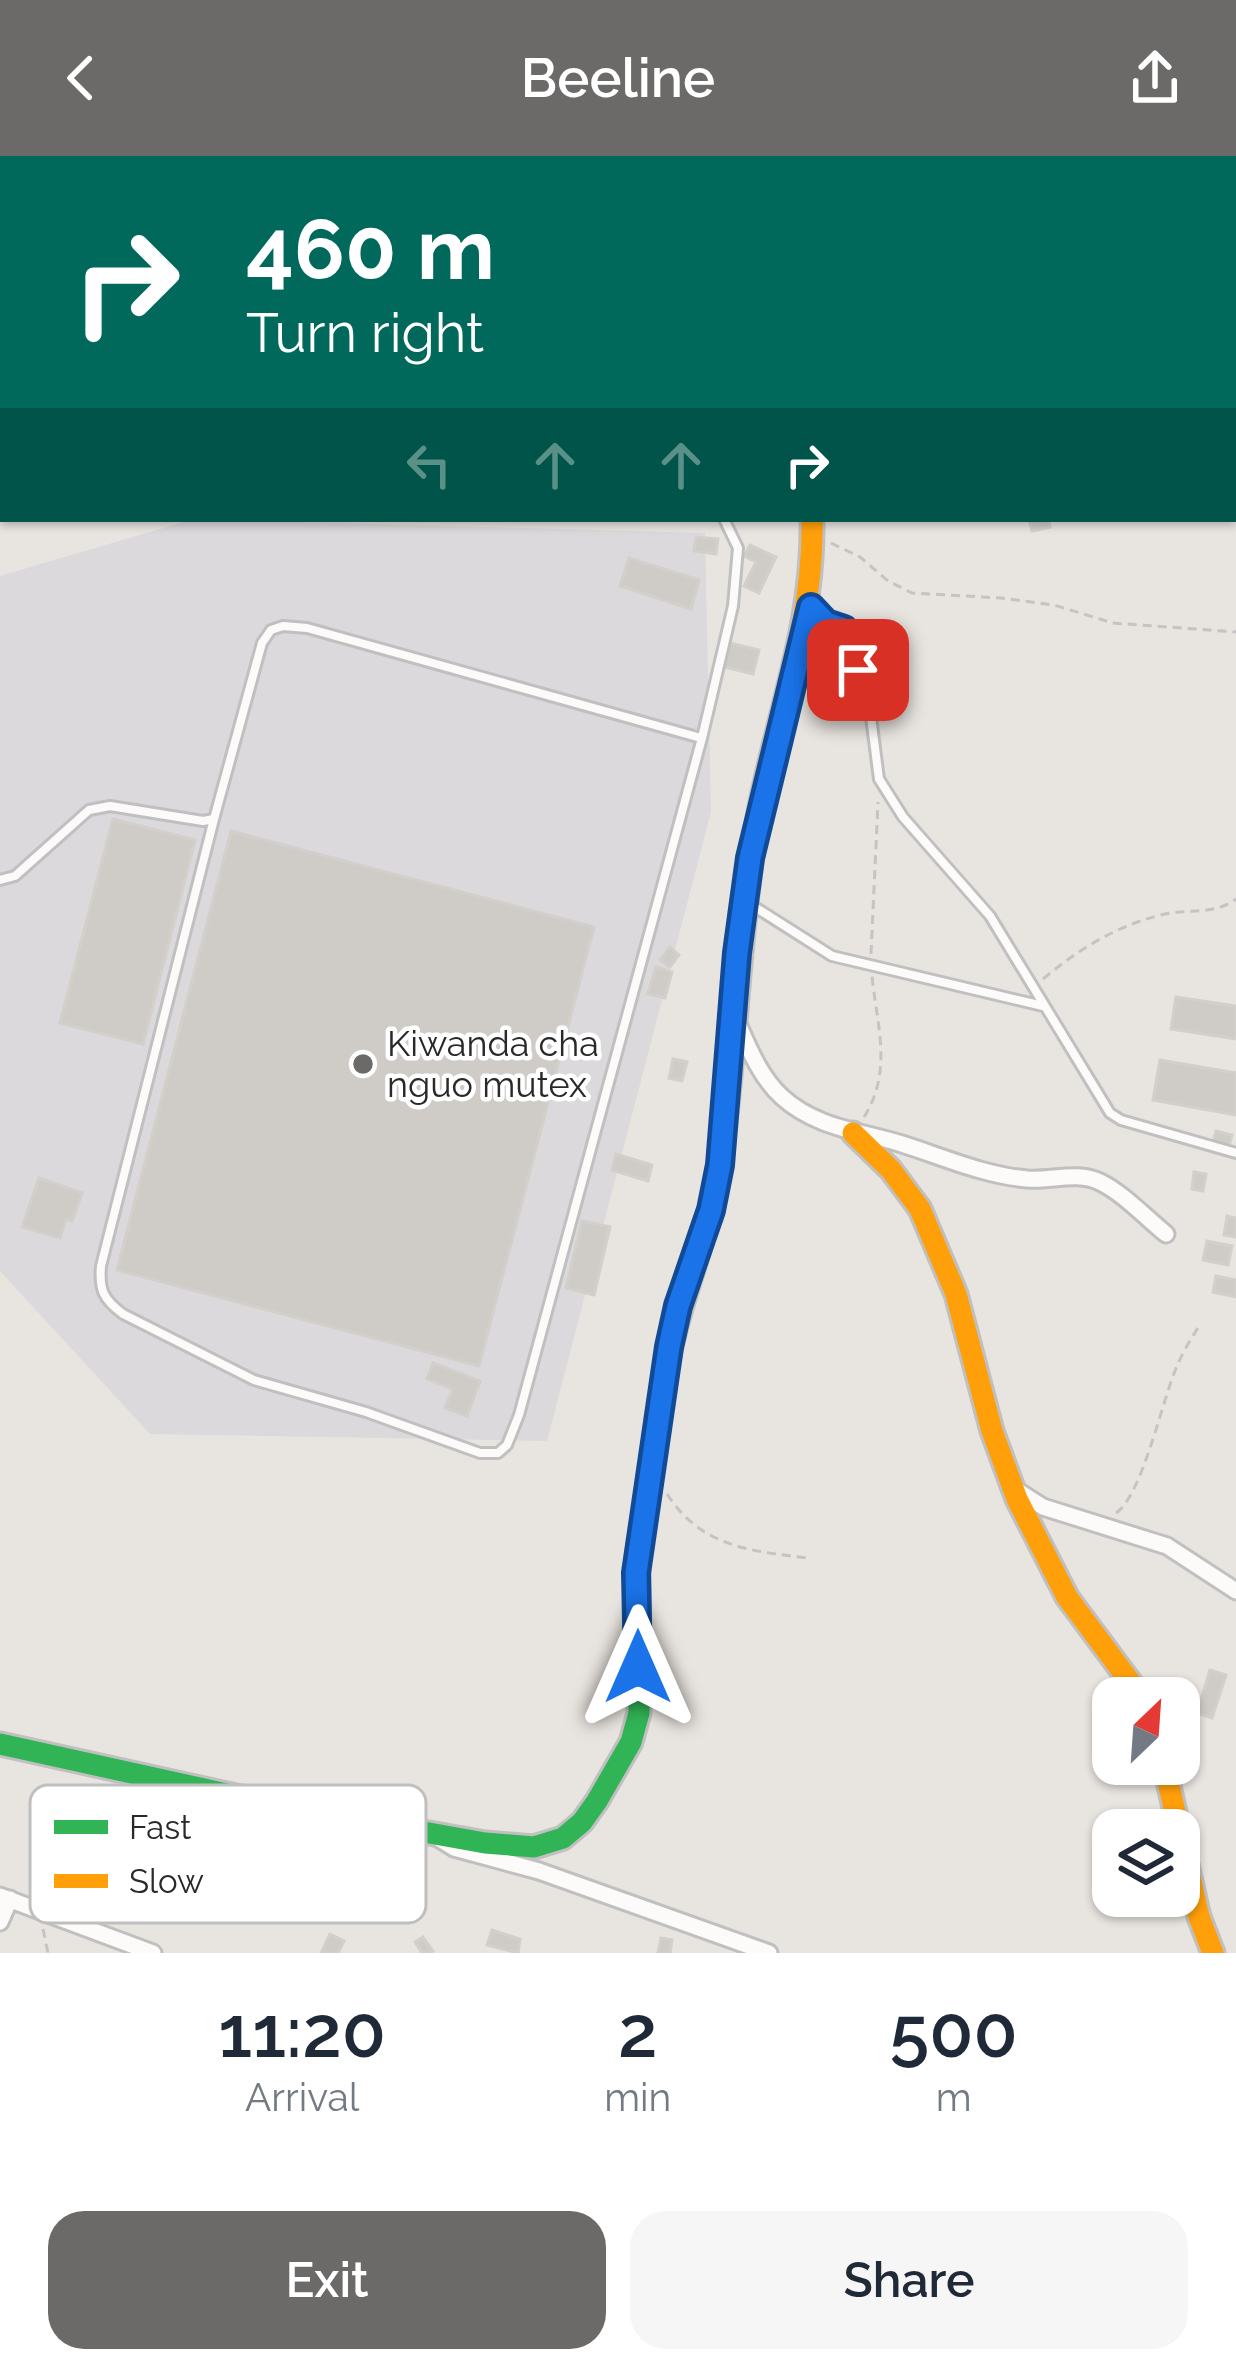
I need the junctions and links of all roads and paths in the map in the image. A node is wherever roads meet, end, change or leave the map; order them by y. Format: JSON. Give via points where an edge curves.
{"nodes":[{"id":1,"x":725,"y":522,"type":"edge"},
{"id":2,"x":812,"y":526,"type":"edge"},
{"id":3,"x":811,"y":607,"type":"junction"},
{"id":4,"x":1236,"y":632,"type":"edge"},
{"id":5,"x":701,"y":738,"type":"junction"},
{"id":6,"x":879,"y":778,"type":"junction"},
{"id":7,"x":214,"y":819,"type":"junction"},
{"id":8,"x":0,"y":880,"type":"edge"},
{"id":9,"x":1236,"y":898,"type":"edge"},
{"id":10,"x":744,"y":900,"type":"junction"},
{"id":11,"x":870,"y":966,"type":"junction"},
{"id":12,"x":1032,"y":988,"type":"junction"},
{"id":13,"x":1044,"y":1006,"type":"junction"},
{"id":14,"x":734,"y":1015,"type":"junction"},
{"id":15,"x":853,"y":1133,"type":"junction"},
{"id":16,"x":1236,"y":1153,"type":"edge"},
{"id":17,"x":1166,"y":1234,"type":"dead end"},
{"id":18,"x":1200,"y":1324,"type":"dead end"},
{"id":19,"x":654,"y":1465,"type":"junction"},
{"id":20,"x":1009,"y":1479,"type":"junction"},
{"id":21,"x":1099,"y":1522,"type":"junction"},
{"id":22,"x":808,"y":1558,"type":"dead end"},
{"id":23,"x":1236,"y":1591,"type":"edge"},
{"id":24,"x":1126,"y":1677,"type":"edge"},
{"id":25,"x":0,"y":1744,"type":"edge"},
{"id":26,"x":187,"y":1785,"type":"edge"},
{"id":27,"x":1169,"y":1785,"type":"edge"},
{"id":28,"x":428,"y":1833,"type":"joint"},
{"id":29,"x":5,"y":1898,"type":"edge"},
{"id":30,"x":0,"y":1922,"type":"edge"},
{"id":31,"x":41,"y":1923,"type":"edge"},
{"id":32,"x":73,"y":1923,"type":"edge"},
{"id":33,"x":47,"y":1953,"type":"edge"},
{"id":34,"x":153,"y":1953,"type":"edge"},
{"id":35,"x":769,"y":1953,"type":"edge"},
{"id":36,"x":1213,"y":1953,"type":"edge"}],
"edges":[{"from":1,"to":5,"type":"lane","via":[[738,548],[738,580]]},
{"from":2,"to":3,"type":"street"},
{"from":2,"to":4,"type":"path","via":[[912,593]]},
{"from":3,"to":6,"type":"lane","via":[[844,629],[871,717]]},
{"from":3,"to":10,"type":"street"},
{"from":5,"to":7,"type":"lane","via":[[283,626],[262,643]]},
{"from":5,"to":7,"type":"lane","via":[[519,1415],[507,1445],[490,1455],[224,1367],[123,1314],[99,1288]]},
{"from":6,"to":11,"type":"path"},
{"from":6,"to":12,"type":"lane","via":[[990,916]]},
{"from":7,"to":8,"type":"lane","via":[[89,810],[15,876]]},
{"from":9,"to":12,"type":"path","via":[[1094,940]]},
{"from":10,"to":11,"type":"lane","via":[[814,948]]},
{"from":10,"to":14,"type":"street"},
{"from":11,"to":13,"type":"lane"},
{"from":11,"to":15,"type":"path","via":[[884,1070]]},
{"from":12,"to":13,"type":"lane"},
{"from":13,"to":16,"type":"lane","via":[[1110,1113]]},
{"from":14,"to":15,"type":"street","via":[[782,1097]]},
{"from":14,"to":19,"type":"street","via":[[720,1165],[678,1306]]},
{"from":15,"to":17,"type":"street","via":[[982,1171],[1102,1183]]},
{"from":15,"to":20,"type":"street","via":[[890,1167],[947,1260]]},
{"from":18,"to":21,"type":"path","via":[[1127,1505]]},
{"from":19,"to":22,"type":"path","via":[[684,1516],[719,1542]]},
{"from":19,"to":28,"type":"street","via":[[636,1573],[638,1714],[632,1742],[600,1795],[572,1832],[538,1847]]},
{"from":20,"to":21,"type":"street","via":[[1030,1502]]},
{"from":20,"to":24,"type":"street","via":[[1088,1629]]},
{"from":21,"to":23,"type":"street","via":[[1167,1546]]},
{"from":25,"to":26,"type":"street"},
{"from":27,"to":36,"type":"street"},
{"from":28,"to":35,"type":"street"},
{"from":29,"to":30,"type":"street"},
{"from":31,"to":33,"type":"path"},
{"from":32,"to":34,"type":"street"}]}
